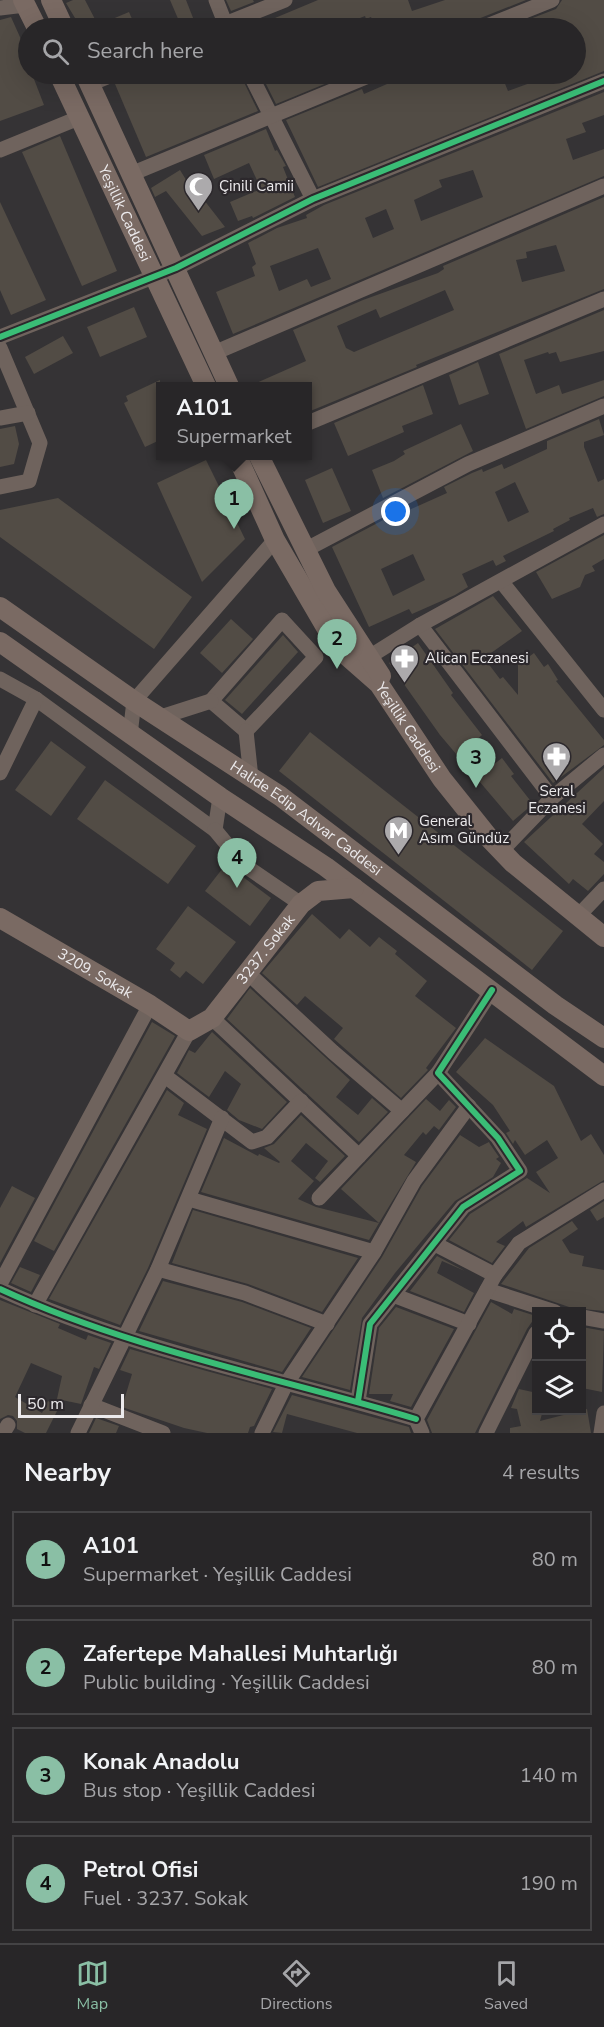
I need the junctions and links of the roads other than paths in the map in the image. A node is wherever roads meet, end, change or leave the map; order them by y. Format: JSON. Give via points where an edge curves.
{"nodes":[{"id":1,"x":51,"y":0,"type":"edge"},
{"id":2,"x":216,"y":0,"type":"edge"},
{"id":3,"x":285,"y":0,"type":"edge"},
{"id":4,"x":552,"y":0,"type":"edge"},
{"id":5,"x":24,"y":3,"type":"edge"},
{"id":6,"x":0,"y":8,"type":"edge"},
{"id":7,"x":32,"y":18,"type":"edge"},
{"id":8,"x":59,"y":18,"type":"edge"},
{"id":9,"x":220,"y":18,"type":"edge"},
{"id":10,"x":243,"y":18,"type":"edge"},
{"id":11,"x":507,"y":18,"type":"edge"},
{"id":12,"x":604,"y":81,"type":"edge"},
{"id":13,"x":64,"y":84,"type":"edge"},
{"id":14,"x":90,"y":84,"type":"edge"},
{"id":15,"x":255,"y":84,"type":"edge"},
{"id":16,"x":348,"y":84,"type":"edge"},
{"id":17,"x":271,"y":115,"type":"junction"},
{"id":18,"x":81,"y":117,"type":"junction"},
{"id":19,"x":0,"y":150,"type":"edge"},
{"id":20,"x":131,"y":174,"type":"junction"},
{"id":21,"x":604,"y":186,"type":"edge"},
{"id":22,"x":313,"y":199,"type":"junction"},
{"id":23,"x":176,"y":267,"type":"junction"},
{"id":24,"x":155,"y":275,"type":"junction"},
{"id":25,"x":604,"y":299,"type":"edge"},
{"id":26,"x":0,"y":337,"type":"edge"},
{"id":27,"x":0,"y":348,"type":"edge"},
{"id":28,"x":214,"y":353,"type":"junction"},
{"id":29,"x":204,"y":382,"type":"edge"},
{"id":30,"x":227,"y":382,"type":"edge"},
{"id":31,"x":604,"y":406,"type":"edge"},
{"id":32,"x":28,"y":413,"type":"junction"},
{"id":33,"x":0,"y":418,"type":"edge"},
{"id":34,"x":312,"y":421,"type":"edge"},
{"id":35,"x":239,"y":460,"type":"edge"},
{"id":36,"x":261,"y":460,"type":"edge"},
{"id":37,"x":0,"y":488,"type":"edge"},
{"id":38,"x":604,"y":525,"type":"edge"},
{"id":39,"x":276,"y":540,"type":"junction"},
{"id":40,"x":305,"y":550,"type":"junction"},
{"id":41,"x":501,"y":581,"type":"junction"},
{"id":42,"x":0,"y":607,"type":"edge"},
{"id":43,"x":420,"y":625,"type":"junction"},
{"id":44,"x":5,"y":650,"type":"edge"},
{"id":45,"x":369,"y":657,"type":"junction"},
{"id":46,"x":0,"y":679,"type":"edge"},
{"id":47,"x":36,"y":699,"type":"junction"},
{"id":48,"x":134,"y":701,"type":"junction"},
{"id":49,"x":212,"y":701,"type":"junction"},
{"id":50,"x":604,"y":710,"type":"edge"},
{"id":51,"x":160,"y":717,"type":"junction"},
{"id":52,"x":246,"y":731,"type":"junction"},
{"id":53,"x":130,"y":735,"type":"junction"},
{"id":54,"x":604,"y":755,"type":"edge"},
{"id":55,"x":0,"y":773,"type":"edge"},
{"id":56,"x":250,"y":778,"type":"junction"},
{"id":57,"x":220,"y":797,"type":"junction"},
{"id":58,"x":552,"y":798,"type":"junction"},
{"id":59,"x":215,"y":830,"type":"junction"},
{"id":60,"x":506,"y":846,"type":"junction"},
{"id":61,"x":354,"y":888,"type":"junction"},
{"id":62,"x":604,"y":889,"type":"edge"},
{"id":63,"x":301,"y":904,"type":"junction"},
{"id":64,"x":581,"y":914,"type":"junction"},
{"id":65,"x":0,"y":920,"type":"edge"},
{"id":66,"x":604,"y":930,"type":"edge"},
{"id":67,"x":604,"y":937,"type":"edge"},
{"id":68,"x":249,"y":974,"type":"junction"},
{"id":69,"x":492,"y":990,"type":"junction"},
{"id":70,"x":150,"y":1005,"type":"junction"},
{"id":71,"x":212,"y":1018,"type":"junction"},
{"id":72,"x":189,"y":1031,"type":"junction"},
{"id":73,"x":604,"y":1038,"type":"edge"},
{"id":74,"x":438,"y":1073,"type":"junction"},
{"id":75,"x":165,"y":1076,"type":"junction"},
{"id":76,"x":604,"y":1076,"type":"edge"},
{"id":77,"x":301,"y":1101,"type":"junction"},
{"id":78,"x":469,"y":1106,"type":"junction"},
{"id":79,"x":402,"y":1111,"type":"junction"},
{"id":80,"x":222,"y":1118,"type":"junction"},
{"id":81,"x":359,"y":1156,"type":"junction"},
{"id":82,"x":604,"y":1190,"type":"edge"},
{"id":83,"x":319,"y":1198,"type":"dead end"},
{"id":84,"x":189,"y":1200,"type":"junction"},
{"id":85,"x":435,"y":1244,"type":"junction"},
{"id":86,"x":374,"y":1252,"type":"junction"},
{"id":87,"x":158,"y":1269,"type":"junction"},
{"id":88,"x":495,"y":1275,"type":"junction"},
{"id":89,"x":0,"y":1284,"type":"edge"},
{"id":90,"x":0,"y":1289,"type":"edge"},
{"id":91,"x":488,"y":1290,"type":"junction"},
{"id":92,"x":393,"y":1295,"type":"junction"},
{"id":93,"x":35,"y":1305,"type":"junction"},
{"id":94,"x":538,"y":1307,"type":"edge"},
{"id":95,"x":586,"y":1318,"type":"edge"},
{"id":96,"x":604,"y":1322,"type":"edge"},
{"id":97,"x":327,"y":1324,"type":"junction"},
{"id":98,"x":469,"y":1324,"type":"junction"},
{"id":99,"x":127,"y":1336,"type":"junction"},
{"id":100,"x":532,"y":1343,"type":"edge"},
{"id":101,"x":286,"y":1384,"type":"junction"},
{"id":102,"x":358,"y":1401,"type":"junction"},
{"id":103,"x":91,"y":1405,"type":"junction"},
{"id":104,"x":604,"y":1413,"type":"edge"},
{"id":105,"x":419,"y":1426,"type":"edge"},
{"id":106,"x":78,"y":1433,"type":"edge"},
{"id":107,"x":161,"y":1433,"type":"edge"},
{"id":108,"x":262,"y":1433,"type":"edge"},
{"id":109,"x":486,"y":1433,"type":"edge"},
{"id":110,"x":601,"y":1433,"type":"edge"}],
"edges":[{"from":1,"to":8,"type":"main road"},
{"from":2,"to":9,"type":"street"},
{"from":3,"to":10,"type":"street"},
{"from":4,"to":11,"type":"street"},
{"from":5,"to":6,"type":"street"},
{"from":5,"to":7,"type":"main road"},
{"from":12,"to":22,"type":"street"},
{"from":13,"to":18,"type":"main road","name":"Yeşillik Caddesi"},
{"from":14,"to":20,"type":"main road","name":"Yeşillik Caddesi"},
{"from":15,"to":17,"type":"street"},
{"from":16,"to":17,"type":"street"},
{"from":17,"to":20,"type":"street"},
{"from":17,"to":22,"type":"street"},
{"from":18,"to":19,"type":"street"},
{"from":18,"to":24,"type":"main road","name":"Yeşillik Caddesi"},
{"from":20,"to":23,"type":"main road","name":"Yeşillik Caddesi"},
{"from":21,"to":28,"type":"street"},
{"from":22,"to":23,"type":"street"},
{"from":23,"to":24,"type":"street"},
{"from":23,"to":28,"type":"main road","name":"Yeşillik Caddesi"},
{"from":24,"to":26,"type":"street"},
{"from":24,"to":29,"type":"main road","name":"Yeşillik Caddesi"},
{"from":25,"to":34,"type":"street"},
{"from":27,"to":32,"type":"street"},
{"from":28,"to":30,"type":"main road","name":"Yeşillik Caddesi"},
{"from":31,"to":40,"type":"street","via":[[468,464]]},
{"from":32,"to":33,"type":"street"},
{"from":32,"to":37,"type":"street","via":[[40,443],[29,481]]},
{"from":35,"to":39,"type":"main road","name":"Yeşillik Caddesi"},
{"from":36,"to":40,"type":"main road","name":"Yeşillik Caddesi"},
{"from":38,"to":41,"type":"street"},
{"from":39,"to":40,"type":"main road","via":[[290,541]]},
{"from":39,"to":48,"type":"street"},
{"from":39,"to":67,"type":"main road","name":"Yeşillik Caddesi","via":[[338,648],[379,684],[442,779],[490,839],[513,863]]},
{"from":40,"to":45,"type":"main road","name":"Yeşillik Caddesi","via":[[326,591]]},
{"from":41,"to":43,"type":"street"},
{"from":41,"to":50,"type":"street"},
{"from":42,"to":48,"type":"main road","name":"Halide Edip Adıvar Caddesi"},
{"from":43,"to":45,"type":"street"},
{"from":43,"to":58,"type":"street"},
{"from":44,"to":53,"type":"main road","name":"Halide Edip Adıvar Caddesi"},
{"from":45,"to":60,"type":"main road","name":"Yeşillik Caddesi","via":[[421,735]]},
{"from":46,"to":47,"type":"street"},
{"from":47,"to":55,"type":"street"},
{"from":47,"to":59,"type":"street"},
{"from":48,"to":51,"type":"main road","name":"Halide Edip Adıvar Caddesi"},
{"from":48,"to":53,"type":"street"},
{"from":49,"to":51,"type":"street"},
{"from":49,"to":52,"type":"street"},
{"from":49,"to":52,"type":"street","via":[[282,620],[316,657]]},
{"from":51,"to":56,"type":"main road","name":"Halide Edip Adıvar Caddesi"},
{"from":52,"to":56,"type":"street"},
{"from":53,"to":57,"type":"main road","name":"Halide Edip Adıvar Caddesi"},
{"from":54,"to":58,"type":"street"},
{"from":56,"to":73,"type":"main road","name":"Halide Edip Adıvar Caddesi","via":[[280,796]]},
{"from":57,"to":59,"type":"street"},
{"from":57,"to":61,"type":"main road","name":"Halide Edip Adıvar Caddesi"},
{"from":58,"to":60,"type":"street"},
{"from":59,"to":63,"type":"street","via":[[244,865]]},
{"from":60,"to":64,"type":"main road","name":"Yeşillik Caddesi"},
{"from":61,"to":63,"type":"main road","name":"3237. Sokak","via":[[318,891]]},
{"from":61,"to":69,"type":"main road","name":"Halide Edip Adıvar Caddesi"},
{"from":62,"to":64,"type":"street"},
{"from":63,"to":68,"type":"main road","name":"3237. Sokak"},
{"from":64,"to":66,"type":"main road","name":"Yeşillik Caddesi"},
{"from":65,"to":70,"type":"main road","name":"3209. Sokak"},
{"from":68,"to":71,"type":"main road","name":"3237. Sokak"},
{"from":68,"to":79,"type":"street"},
{"from":69,"to":74,"type":"street"},
{"from":69,"to":76,"type":"main road","name":"Halide Edip Adıvar Caddesi"},
{"from":70,"to":72,"type":"main road","name":"3209. Sokak"},
{"from":70,"to":89,"type":"street"},
{"from":71,"to":72,"type":"main road","name":"3237. Sokak"},
{"from":71,"to":77,"type":"street"},
{"from":72,"to":75,"type":"street"},
{"from":74,"to":78,"type":"street"},
{"from":74,"to":79,"type":"street"},
{"from":75,"to":80,"type":"street"},
{"from":75,"to":93,"type":"street"},
{"from":77,"to":80,"type":"street","via":[[259,1141],[252,1142]]},
{"from":77,"to":81,"type":"street"},
{"from":78,"to":85,"type":"street","via":[[498,1138],[520,1171],[463,1207]]},
{"from":78,"to":86,"type":"street","via":[[414,1181]]},
{"from":79,"to":81,"type":"street"},
{"from":80,"to":84,"type":"street"},
{"from":81,"to":83,"type":"street"},
{"from":82,"to":88,"type":"street","via":[[519,1244]]},
{"from":84,"to":86,"type":"street"},
{"from":84,"to":87,"type":"street"},
{"from":85,"to":88,"type":"street"},
{"from":85,"to":92,"type":"street"},
{"from":86,"to":97,"type":"street"},
{"from":87,"to":97,"type":"street","via":[[245,1293]]},
{"from":87,"to":99,"type":"street"},
{"from":88,"to":91,"type":"street"},
{"from":90,"to":93,"type":"street"},
{"from":91,"to":94,"type":"street"},
{"from":91,"to":98,"type":"street"},
{"from":92,"to":98,"type":"street"},
{"from":92,"to":102,"type":"street","via":[[370,1324]]},
{"from":93,"to":99,"type":"street"},
{"from":95,"to":96,"type":"street"},
{"from":97,"to":101,"type":"street"},
{"from":98,"to":105,"type":"street"},
{"from":99,"to":101,"type":"street"},
{"from":99,"to":103,"type":"street"},
{"from":100,"to":109,"type":"street"},
{"from":101,"to":102,"type":"street"},
{"from":101,"to":108,"type":"street"},
{"from":102,"to":105,"type":"street"},
{"from":103,"to":106,"type":"street"},
{"from":103,"to":107,"type":"street"},
{"from":104,"to":110,"type":"street"}]}
